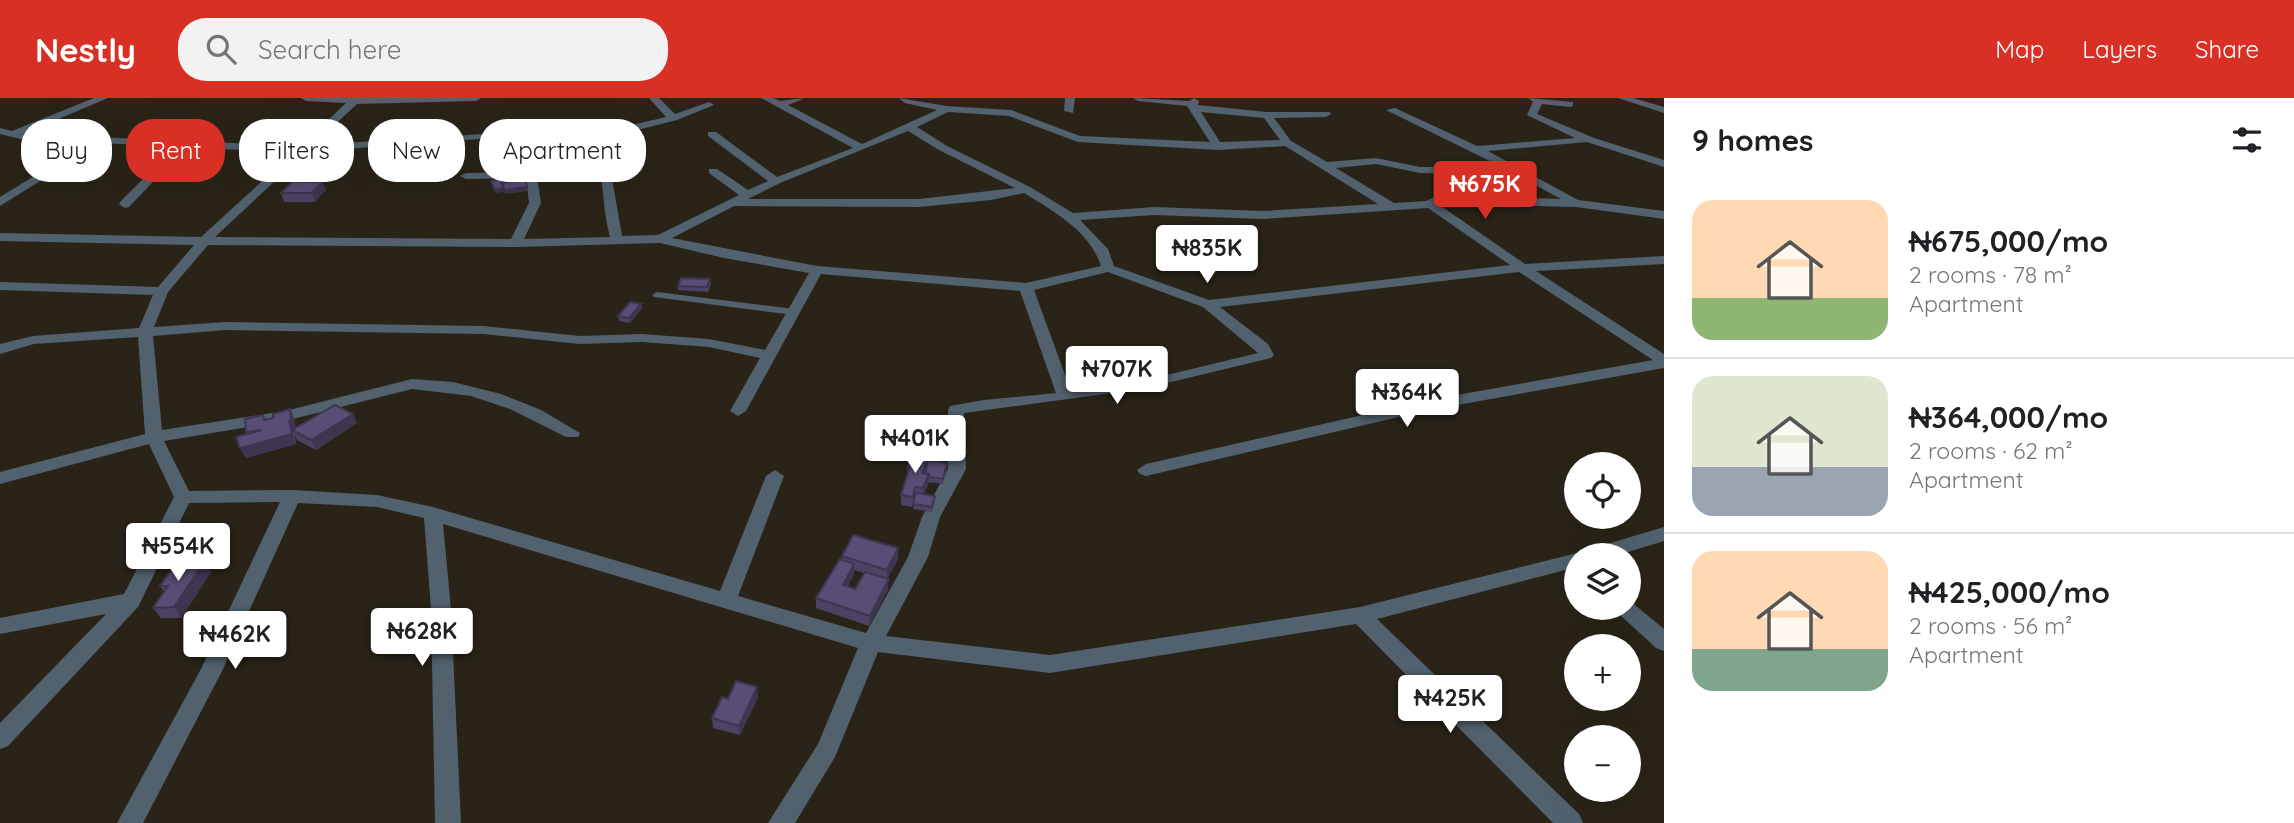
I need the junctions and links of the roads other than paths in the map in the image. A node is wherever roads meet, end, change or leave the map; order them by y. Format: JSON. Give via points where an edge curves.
{"nodes":[{"id":1,"x":103,"y":98,"type":"edge"},
{"id":2,"x":306,"y":98,"type":"edge"},
{"id":3,"x":476,"y":98,"type":"edge"},
{"id":4,"x":654,"y":98,"type":"edge"},
{"id":5,"x":766,"y":98,"type":"edge"},
{"id":6,"x":800,"y":98,"type":"edge"},
{"id":7,"x":904,"y":98,"type":"edge"},
{"id":8,"x":1070,"y":98,"type":"edge"},
{"id":9,"x":1138,"y":98,"type":"edge"},
{"id":10,"x":1623,"y":98,"type":"edge"},
{"id":11,"x":356,"y":99,"type":"edge"},
{"id":12,"x":1535,"y":100,"type":"edge"},
{"id":13,"x":1194,"y":103,"type":"edge"},
{"id":14,"x":1570,"y":104,"type":"dead end"},
{"id":15,"x":709,"y":105,"type":"dead end"},
{"id":16,"x":779,"y":105,"type":"junction"},
{"id":17,"x":947,"y":109,"type":"junction"},
{"id":18,"x":1391,"y":110,"type":"dead end"},
{"id":19,"x":1664,"y":110,"type":"edge"},
{"id":20,"x":1069,"y":111,"type":"dead end"},
{"id":21,"x":1326,"y":114,"type":"dead end"},
{"id":22,"x":1267,"y":115,"type":"junction"},
{"id":23,"x":673,"y":118,"type":"junction"},
{"id":24,"x":336,"y":119,"type":"edge"},
{"id":25,"x":646,"y":125,"type":"edge"},
{"id":26,"x":909,"y":127,"type":"junction"},
{"id":27,"x":0,"y":131,"type":"edge"},
{"id":28,"x":14,"y":134,"type":"junction"},
{"id":29,"x":712,"y":134,"type":"dead end"},
{"id":30,"x":21,"y":136,"type":"edge"},
{"id":31,"x":479,"y":136,"type":"edge"},
{"id":32,"x":1590,"y":140,"type":"junction"},
{"id":33,"x":0,"y":141,"type":"edge"},
{"id":34,"x":1287,"y":143,"type":"junction"},
{"id":35,"x":354,"y":146,"type":"edge"},
{"id":36,"x":1218,"y":147,"type":"junction"},
{"id":37,"x":862,"y":148,"type":"junction"},
{"id":38,"x":1476,"y":149,"type":"junction"},
{"id":39,"x":1664,"y":164,"type":"edge"},
{"id":40,"x":1324,"y":166,"type":"junction"},
{"id":41,"x":1519,"y":171,"type":"junction"},
{"id":42,"x":713,"y":172,"type":"dead end"},
{"id":43,"x":466,"y":176,"type":"dead end"},
{"id":44,"x":479,"y":176,"type":"edge"},
{"id":45,"x":776,"y":181,"type":"junction"},
{"id":46,"x":32,"y":182,"type":"edge"},
{"id":47,"x":146,"y":182,"type":"edge"},
{"id":48,"x":269,"y":182,"type":"edge"},
{"id":49,"x":531,"y":182,"type":"edge"},
{"id":50,"x":609,"y":182,"type":"edge"},
{"id":51,"x":1026,"y":189,"type":"junction"},
{"id":52,"x":747,"y":195,"type":"junction"},
{"id":53,"x":0,"y":202,"type":"edge"},
{"id":54,"x":735,"y":203,"type":"junction"},
{"id":55,"x":1576,"y":203,"type":"junction"},
{"id":56,"x":124,"y":204,"type":"dead end"},
{"id":57,"x":1432,"y":204,"type":"junction"},
{"id":58,"x":1392,"y":207,"type":"junction"},
{"id":59,"x":1664,"y":215,"type":"edge"},
{"id":60,"x":1071,"y":217,"type":"junction"},
{"id":61,"x":0,"y":237,"type":"edge"},
{"id":62,"x":660,"y":239,"type":"junction"},
{"id":63,"x":617,"y":240,"type":"junction"},
{"id":64,"x":204,"y":241,"type":"junction"},
{"id":65,"x":516,"y":243,"type":"junction"},
{"id":66,"x":1664,"y":260,"type":"edge"},
{"id":67,"x":1108,"y":268,"type":"junction"},
{"id":68,"x":1522,"y":268,"type":"junction"},
{"id":69,"x":817,"y":270,"type":"junction"},
{"id":70,"x":0,"y":286,"type":"edge"},
{"id":71,"x":1026,"y":288,"type":"junction"},
{"id":72,"x":162,"y":291,"type":"junction"},
{"id":73,"x":657,"y":295,"type":"dead end"},
{"id":74,"x":1208,"y":304,"type":"junction"},
{"id":75,"x":794,"y":312,"type":"junction"},
{"id":76,"x":145,"y":330,"type":"junction"},
{"id":77,"x":0,"y":349,"type":"edge"},
{"id":78,"x":769,"y":355,"type":"junction"},
{"id":79,"x":1664,"y":362,"type":"edge"},
{"id":80,"x":1065,"y":396,"type":"junction"},
{"id":81,"x":738,"y":411,"type":"dead end"},
{"id":82,"x":572,"y":433,"type":"dead end"},
{"id":83,"x":154,"y":437,"type":"junction"},
{"id":84,"x":1146,"y":470,"type":"dead end"},
{"id":85,"x":775,"y":476,"type":"dead end"},
{"id":86,"x":0,"y":478,"type":"edge"},
{"id":87,"x":292,"y":496,"type":"junction"},
{"id":88,"x":183,"y":497,"type":"junction"},
{"id":89,"x":433,"y":514,"type":"junction"},
{"id":90,"x":1664,"y":534,"type":"edge"},
{"id":91,"x":1634,"y":543,"type":"edge"},
{"id":92,"x":1564,"y":565,"type":"edge"},
{"id":93,"x":726,"y":600,"type":"junction"},
{"id":94,"x":131,"y":601,"type":"junction"},
{"id":95,"x":1360,"y":615,"type":"junction"},
{"id":96,"x":1639,"y":620,"type":"edge"},
{"id":97,"x":0,"y":626,"type":"edge"},
{"id":98,"x":1664,"y":642,"type":"edge"},
{"id":99,"x":871,"y":643,"type":"junction"},
{"id":100,"x":0,"y":739,"type":"edge"},
{"id":101,"x":130,"y":823,"type":"edge"},
{"id":102,"x":449,"y":823,"type":"edge"},
{"id":103,"x":781,"y":823,"type":"edge"},
{"id":104,"x":1570,"y":823,"type":"edge"}],
"edges":[{"from":1,"to":28,"type":"street"},
{"from":2,"to":11,"type":"street"},
{"from":3,"to":11,"type":"street"},
{"from":4,"to":23,"type":"street"},
{"from":5,"to":16,"type":"street"},
{"from":6,"to":16,"type":"street"},
{"from":7,"to":17,"type":"street"},
{"from":8,"to":20,"type":"street"},
{"from":9,"to":13,"type":"street"},
{"from":10,"to":19,"type":"street"},
{"from":11,"to":24,"type":"street"},
{"from":12,"to":14,"type":"street"},
{"from":12,"to":32,"type":"street","via":[[1532,115]]},
{"from":13,"to":22,"type":"street"},
{"from":13,"to":36,"type":"street"},
{"from":15,"to":23,"type":"street"},
{"from":16,"to":37,"type":"street"},
{"from":17,"to":26,"type":"street"},
{"from":17,"to":36,"type":"street","via":[[1012,113],[1078,139]]},
{"from":18,"to":38,"type":"street"},
{"from":21,"to":22,"type":"street"},
{"from":22,"to":34,"type":"street"},
{"from":23,"to":25,"type":"street"},
{"from":26,"to":37,"type":"street"},
{"from":26,"to":51,"type":"street"},
{"from":27,"to":28,"type":"street"},
{"from":28,"to":30,"type":"street"},
{"from":28,"to":33,"type":"street"},
{"from":29,"to":45,"type":"street"},
{"from":31,"to":35,"type":"street"},
{"from":32,"to":38,"type":"street"},
{"from":32,"to":39,"type":"street"},
{"from":34,"to":36,"type":"street"},
{"from":34,"to":40,"type":"street"},
{"from":37,"to":45,"type":"street"},
{"from":38,"to":41,"type":"street"},
{"from":40,"to":41,"type":"street","via":[[1376,162],[1420,170]]},
{"from":40,"to":58,"type":"street"},
{"from":41,"to":55,"type":"street"},
{"from":42,"to":52,"type":"street"},
{"from":43,"to":44,"type":"street"},
{"from":45,"to":52,"type":"street"},
{"from":46,"to":53,"type":"street"},
{"from":47,"to":56,"type":"street"},
{"from":48,"to":64,"type":"street"},
{"from":49,"to":65,"type":"street","via":[[535,203]]},
{"from":50,"to":63,"type":"street"},
{"from":51,"to":54,"type":"street","via":[[991,198],[939,202]]},
{"from":51,"to":60,"type":"street"},
{"from":52,"to":54,"type":"street"},
{"from":54,"to":62,"type":"street"},
{"from":55,"to":57,"type":"street","via":[[1437,200]]},
{"from":55,"to":59,"type":"street"},
{"from":57,"to":58,"type":"street"},
{"from":57,"to":68,"type":"street"},
{"from":58,"to":60,"type":"street","via":[[1263,215],[1154,211]]},
{"from":60,"to":67,"type":"street","via":[[1103,252]]},
{"from":61,"to":64,"type":"street"},
{"from":62,"to":63,"type":"street"},
{"from":62,"to":69,"type":"street"},
{"from":63,"to":65,"type":"street"},
{"from":64,"to":65,"type":"street"},
{"from":64,"to":72,"type":"street"},
{"from":66,"to":68,"type":"street"},
{"from":67,"to":71,"type":"street"},
{"from":67,"to":74,"type":"street"},
{"from":68,"to":74,"type":"street"},
{"from":68,"to":79,"type":"street"},
{"from":69,"to":71,"type":"street"},
{"from":69,"to":75,"type":"street"},
{"from":70,"to":72,"type":"street"},
{"from":71,"to":80,"type":"street"},
{"from":72,"to":76,"type":"street"},
{"from":73,"to":75,"type":"lane"},
{"from":74,"to":80,"type":"street","via":[[1266,355],[1213,370]]},
{"from":75,"to":78,"type":"street"},
{"from":76,"to":77,"type":"street","via":[[33,340]]},
{"from":76,"to":78,"type":"street","via":[[225,326],[483,330],[580,340],[709,343]]},
{"from":76,"to":83,"type":"street"},
{"from":78,"to":81,"type":"street"},
{"from":79,"to":84,"type":"street","via":[[1429,405]]},
{"from":80,"to":99,"type":"street","via":[[956,410],[957,468],[931,517],[918,557]]},
{"from":82,"to":83,"type":"street","via":[[490,397],[433,383],[412,384],[285,416]]},
{"from":83,"to":86,"type":"street"},
{"from":83,"to":88,"type":"street"},
{"from":85,"to":93,"type":"street"},
{"from":87,"to":88,"type":"street"},
{"from":87,"to":89,"type":"street","via":[[377,501]]},
{"from":87,"to":101,"type":"street","via":[[210,673]]},
{"from":88,"to":94,"type":"street"},
{"from":89,"to":93,"type":"street"},
{"from":89,"to":102,"type":"street"},
{"from":90,"to":91,"type":"street"},
{"from":92,"to":95,"type":"street"},
{"from":93,"to":99,"type":"street"},
{"from":94,"to":97,"type":"street"},
{"from":94,"to":100,"type":"street"},
{"from":95,"to":99,"type":"street","via":[[1050,664]]},
{"from":95,"to":104,"type":"street"},
{"from":96,"to":98,"type":"street"},
{"from":99,"to":103,"type":"street","via":[[827,750]]}]}
